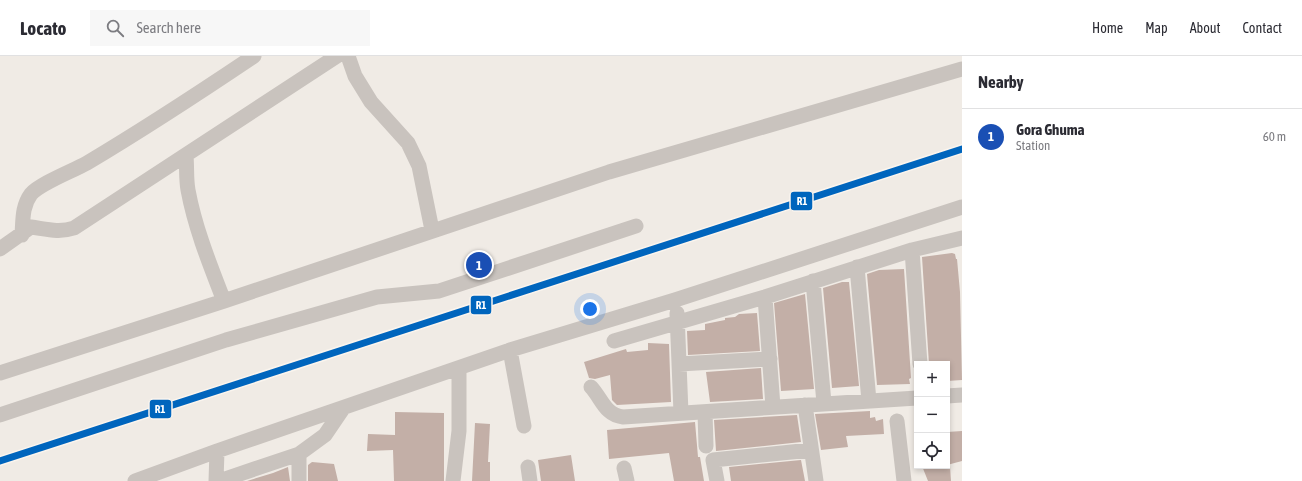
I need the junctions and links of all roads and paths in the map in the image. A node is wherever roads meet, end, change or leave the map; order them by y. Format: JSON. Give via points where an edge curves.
{"nodes":[{"id":1,"x":254,"y":56,"type":"edge"},
{"id":2,"x":337,"y":56,"type":"edge"},
{"id":3,"x":348,"y":56,"type":"edge"},
{"id":4,"x":962,"y":69,"type":"edge"},
{"id":5,"x":186,"y":156,"type":"junction"},
{"id":6,"x":962,"y":209,"type":"edge"},
{"id":7,"x":636,"y":226,"type":"dead end"},
{"id":8,"x":432,"y":230,"type":"junction"},
{"id":9,"x":22,"y":235,"type":"junction"},
{"id":10,"x":962,"y":238,"type":"edge"},
{"id":11,"x":0,"y":249,"type":"edge"},
{"id":12,"x":912,"y":250,"type":"junction"},
{"id":13,"x":857,"y":268,"type":"junction"},
{"id":14,"x":813,"y":282,"type":"junction"},
{"id":15,"x":766,"y":297,"type":"junction"},
{"id":16,"x":675,"y":300,"type":"junction"},
{"id":17,"x":224,"y":301,"type":"junction"},
{"id":18,"x":678,"y":322,"type":"junction"},
{"id":19,"x":614,"y":341,"type":"dead end"},
{"id":20,"x":510,"y":350,"type":"junction"},
{"id":21,"x":770,"y":359,"type":"junction"},
{"id":22,"x":920,"y":361,"type":"edge"},
{"id":23,"x":679,"y":364,"type":"junction"},
{"id":24,"x":459,"y":368,"type":"junction"},
{"id":25,"x":0,"y":373,"type":"edge"},
{"id":26,"x":591,"y":387,"type":"dead end"},
{"id":27,"x":962,"y":395,"type":"edge"},
{"id":28,"x":950,"y":396,"type":"edge"},
{"id":29,"x":914,"y":398,"type":"edge"},
{"id":30,"x":869,"y":401,"type":"junction"},
{"id":31,"x":824,"y":403,"type":"junction"},
{"id":32,"x":805,"y":405,"type":"junction"},
{"id":33,"x":773,"y":407,"type":"junction"},
{"id":34,"x":342,"y":410,"type":"junction"},
{"id":35,"x":705,"y":412,"type":"junction"},
{"id":36,"x":682,"y":414,"type":"junction"},
{"id":37,"x":0,"y":416,"type":"edge"},
{"id":38,"x":897,"y":421,"type":"dead end"},
{"id":39,"x":524,"y":426,"type":"dead end"},
{"id":40,"x":706,"y":446,"type":"dead end"},
{"id":41,"x":810,"y":450,"type":"junction"},
{"id":42,"x":217,"y":452,"type":"junction"},
{"id":43,"x":299,"y":454,"type":"junction"},
{"id":44,"x":135,"y":481,"type":"edge"},
{"id":45,"x":216,"y":481,"type":"edge"},
{"id":46,"x":219,"y":481,"type":"edge"},
{"id":47,"x":299,"y":481,"type":"edge"},
{"id":48,"x":453,"y":481,"type":"edge"},
{"id":49,"x":717,"y":481,"type":"edge"},
{"id":50,"x":816,"y":481,"type":"edge"},
{"id":51,"x":904,"y":481,"type":"edge"}],
"edges":[{"from":1,"to":9,"type":"street","via":[[137,133],[73,171],[39,187],[24,208]]},
{"from":2,"to":5,"type":"street"},
{"from":3,"to":8,"type":"street","via":[[355,76],[371,102],[408,143],[419,166]]},
{"from":4,"to":8,"type":"street","via":[[610,172]]},
{"from":5,"to":9,"type":"street","via":[[74,228],[56,232],[31,227]]},
{"from":5,"to":17,"type":"street","via":[[188,188],[195,220]]},
{"from":6,"to":16,"type":"street"},
{"from":7,"to":37,"type":"street","via":[[445,289],[377,297],[226,340]]},
{"from":8,"to":17,"type":"street"},
{"from":9,"to":11,"type":"street"},
{"from":10,"to":12,"type":"street"},
{"from":12,"to":13,"type":"street"},
{"from":12,"to":22,"type":"street"},
{"from":13,"to":14,"type":"street"},
{"from":13,"to":30,"type":"street"},
{"from":14,"to":15,"type":"street"},
{"from":14,"to":31,"type":"street"},
{"from":15,"to":18,"type":"street"},
{"from":15,"to":21,"type":"street"},
{"from":16,"to":18,"type":"street"},
{"from":16,"to":20,"type":"street"},
{"from":17,"to":25,"type":"street"},
{"from":18,"to":19,"type":"street"},
{"from":18,"to":23,"type":"street"},
{"from":20,"to":24,"type":"street"},
{"from":20,"to":39,"type":"street"},
{"from":21,"to":23,"type":"street"},
{"from":21,"to":33,"type":"street"},
{"from":23,"to":36,"type":"street"},
{"from":24,"to":34,"type":"street"},
{"from":24,"to":48,"type":"street","via":[[459,431]]},
{"from":26,"to":36,"type":"street","via":[[609,413],[615,416]]},
{"from":27,"to":28,"type":"street"},
{"from":29,"to":30,"type":"street"},
{"from":30,"to":31,"type":"street"},
{"from":31,"to":32,"type":"street"},
{"from":32,"to":33,"type":"street"},
{"from":32,"to":41,"type":"street"},
{"from":33,"to":35,"type":"street"},
{"from":34,"to":42,"type":"street"},
{"from":34,"to":43,"type":"street","via":[[325,436]]},
{"from":35,"to":36,"type":"street"},
{"from":35,"to":40,"type":"street"},
{"from":38,"to":51,"type":"street"},
{"from":41,"to":49,"type":"street","via":[[713,460]]},
{"from":41,"to":50,"type":"street"},
{"from":42,"to":44,"type":"street"},
{"from":42,"to":45,"type":"street"},
{"from":43,"to":46,"type":"street"},
{"from":43,"to":47,"type":"street"}]}
